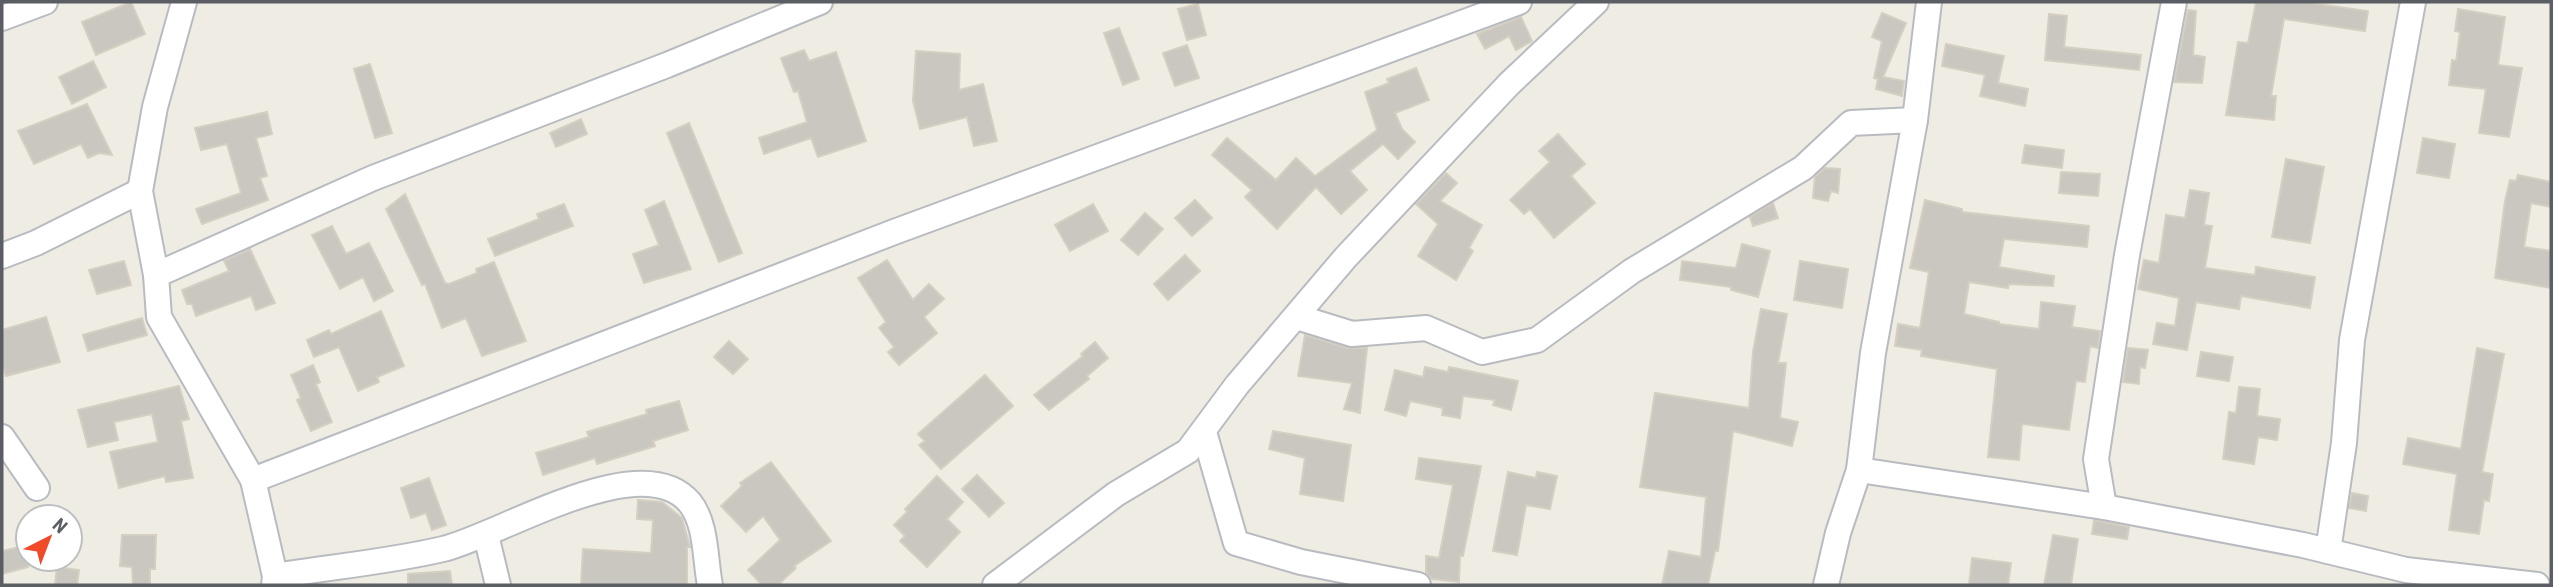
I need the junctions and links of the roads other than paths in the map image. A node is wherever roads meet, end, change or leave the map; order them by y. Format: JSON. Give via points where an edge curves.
{"nodes":[{"id":1,"x":45,"y":2,"type":"edge"},
{"id":2,"x":184,"y":2,"type":"edge"},
{"id":3,"x":820,"y":2,"type":"edge"},
{"id":4,"x":1519,"y":2,"type":"edge"},
{"id":5,"x":1596,"y":2,"type":"edge"},
{"id":6,"x":1929,"y":2,"type":"edge"},
{"id":7,"x":2174,"y":2,"type":"edge"},
{"id":8,"x":2413,"y":2,"type":"edge"},
{"id":9,"x":2,"y":18,"type":"edge"},
{"id":10,"x":1915,"y":120,"type":"junction"},
{"id":11,"x":140,"y":191,"type":"junction"},
{"id":12,"x":2,"y":256,"type":"edge"},
{"id":13,"x":156,"y":275,"type":"junction"},
{"id":14,"x":1297,"y":317,"type":"junction"},
{"id":15,"x":1204,"y":432,"type":"junction"},
{"id":16,"x":2,"y":437,"type":"edge"},
{"id":17,"x":1860,"y":470,"type":"junction"},
{"id":18,"x":253,"y":480,"type":"junction"},
{"id":19,"x":37,"y":488,"type":"dead end"},
{"id":20,"x":2104,"y":507,"type":"junction"},
{"id":21,"x":486,"y":535,"type":"junction"},
{"id":22,"x":2328,"y":551,"type":"junction"},
{"id":23,"x":274,"y":581,"type":"edge"},
{"id":24,"x":498,"y":585,"type":"edge"},
{"id":25,"x":710,"y":585,"type":"edge"},
{"id":26,"x":995,"y":585,"type":"edge"},
{"id":27,"x":1418,"y":585,"type":"edge"},
{"id":28,"x":1826,"y":585,"type":"edge"},
{"id":29,"x":2537,"y":585,"type":"edge"}],
"edges":[{"from":1,"to":9,"type":"street"},
{"from":2,"to":11,"type":"street","via":[[155,107]]},
{"from":3,"to":13,"type":"street","via":[[373,178]]},
{"from":4,"to":18,"type":"street","via":[[894,232]]},
{"from":5,"to":14,"type":"street","via":[[1508,84],[1346,257]]},
{"from":6,"to":10,"type":"street"},
{"from":7,"to":20,"type":"street","via":[[2095,459]]},
{"from":8,"to":22,"type":"street","via":[[2352,340]]},
{"from":10,"to":14,"type":"street","via":[[1851,123],[1803,168],[1632,271],[1537,340],[1482,352],[1426,328],[1352,334]]},
{"from":10,"to":17,"type":"street","via":[[1873,353]]},
{"from":11,"to":12,"type":"street"},
{"from":11,"to":13,"type":"street"},
{"from":13,"to":18,"type":"street","via":[[159,317]]},
{"from":14,"to":15,"type":"street","via":[[1237,385]]},
{"from":15,"to":26,"type":"street","via":[[1188,451],[1116,494]]},
{"from":15,"to":27,"type":"street","via":[[1236,542],[1301,562]]},
{"from":16,"to":19,"type":"street"},
{"from":17,"to":20,"type":"street"},
{"from":17,"to":28,"type":"street"},
{"from":18,"to":23,"type":"street"},
{"from":20,"to":22,"type":"street"},
{"from":21,"to":23,"type":"street","via":[[443,549]]},
{"from":21,"to":24,"type":"street"},
{"from":21,"to":25,"type":"street","via":[[595,489],[650,482],[690,503],[701,529]]},
{"from":22,"to":29,"type":"street","via":[[2406,570]]}]}
